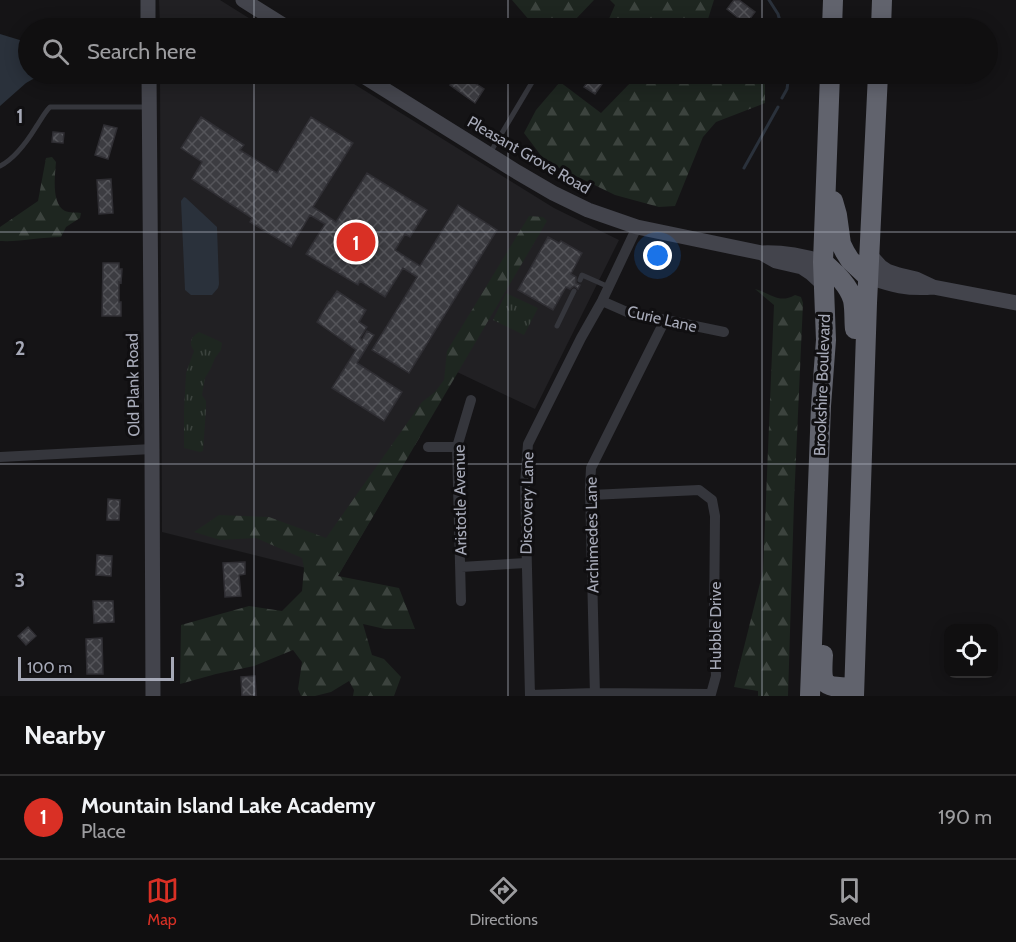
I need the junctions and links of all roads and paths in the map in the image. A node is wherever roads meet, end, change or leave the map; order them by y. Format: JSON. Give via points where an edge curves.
{"nodes":[{"id":1,"x":148,"y":0,"type":"edge"},
{"id":2,"x":243,"y":0,"type":"edge"},
{"id":3,"x":833,"y":0,"type":"edge"},
{"id":4,"x":148,"y":18,"type":"edge"},
{"id":5,"x":272,"y":18,"type":"edge"},
{"id":6,"x":832,"y":18,"type":"edge"},
{"id":7,"x":148,"y":84,"type":"edge"},
{"id":8,"x":376,"y":84,"type":"edge"},
{"id":9,"x":531,"y":84,"type":"edge"},
{"id":10,"x":830,"y":84,"type":"edge"},
{"id":11,"x":878,"y":84,"type":"edge"},
{"id":12,"x":149,"y":107,"type":"junction"},
{"id":13,"x":489,"y":155,"type":"junction"},
{"id":14,"x":0,"y":166,"type":"edge"},
{"id":15,"x":826,"y":179,"type":"junction"},
{"id":16,"x":637,"y":228,"type":"junction"},
{"id":17,"x":762,"y":253,"type":"junction"},
{"id":18,"x":869,"y":254,"type":"junction"},
{"id":19,"x":823,"y":262,"type":"junction"},
{"id":20,"x":868,"y":277,"type":"junction"},
{"id":21,"x":580,"y":280,"type":"dead end"},
{"id":22,"x":824,"y":285,"type":"junction"},
{"id":23,"x":609,"y":287,"type":"junction"},
{"id":24,"x":933,"y":287,"type":"junction"},
{"id":25,"x":574,"y":291,"type":"dead end"},
{"id":26,"x":602,"y":301,"type":"junction"},
{"id":27,"x":1016,"y":303,"type":"edge"},
{"id":28,"x":665,"y":320,"type":"junction"},
{"id":29,"x":557,"y":326,"type":"dead end"},
{"id":30,"x":724,"y":332,"type":"dead end"},
{"id":31,"x":865,"y":372,"type":"junction"},
{"id":32,"x":471,"y":400,"type":"dead end"},
{"id":33,"x":428,"y":447,"type":"dead end"},
{"id":34,"x":457,"y":447,"type":"junction"},
{"id":35,"x":152,"y":449,"type":"junction"},
{"id":36,"x":0,"y":458,"type":"edge"},
{"id":37,"x":591,"y":495,"type":"junction"},
{"id":38,"x":817,"y":513,"type":"junction"},
{"id":39,"x":526,"y":563,"type":"junction"},
{"id":40,"x":461,"y":567,"type":"junction"},
{"id":41,"x":461,"y":601,"type":"dead end"},
{"id":42,"x":854,"y":692,"type":"edge"},
{"id":43,"x":595,"y":694,"type":"edge"},
{"id":44,"x":153,"y":696,"type":"edge"},
{"id":45,"x":530,"y":696,"type":"edge"},
{"id":46,"x":810,"y":696,"type":"edge"}],
"edges":[{"from":1,"to":4,"type":"street"},
{"from":2,"to":5,"type":"street"},
{"from":3,"to":6,"type":"highway"},
{"from":7,"to":12,"type":"street","name":"Old Plank Road"},
{"from":8,"to":13,"type":"street","name":"Pleasant Grove Road"},
{"from":9,"to":13,"type":"lane"},
{"from":10,"to":15,"type":"highway","name":"Brookshire Boulevard"},
{"from":11,"to":18,"type":"highway"},
{"from":12,"to":14,"type":"lane","via":[[51,107],[9,162]]},
{"from":12,"to":35,"type":"street","name":"Old Plank Road"},
{"from":13,"to":16,"type":"street","name":"Pleasant Grove Road","via":[[579,206]]},
{"from":15,"to":19,"type":"highway","name":"Brookshire Boulevard"},
{"from":15,"to":20,"type":"highway","via":[[841,244],[850,260]]},
{"from":16,"to":17,"type":"street","name":"Pleasant Grove Road"},
{"from":16,"to":23,"type":"street","name":"Discovery Lane"},
{"from":17,"to":19,"type":"street","name":"Pleasant Grove Road","via":[[778,252]]},
{"from":17,"to":22,"type":"street","name":"Pleasant Grove Road","via":[[802,267]]},
{"from":18,"to":20,"type":"highway"},
{"from":18,"to":24,"type":"street","via":[[887,271]]},
{"from":19,"to":22,"type":"highway","name":"Brookshire Boulevard"},
{"from":19,"to":31,"type":"highway","via":[[844,283],[853,299],[854,326]]},
{"from":20,"to":24,"type":"street","via":[[914,289]]},
{"from":20,"to":31,"type":"highway"},
{"from":21,"to":23,"type":"lane","via":[[582,275]]},
{"from":22,"to":38,"type":"highway","name":"Brookshire Boulevard","via":[[826,340]]},
{"from":23,"to":26,"type":"street","name":"Discovery Lane"},
{"from":24,"to":27,"type":"street"},
{"from":25,"to":29,"type":"lane"},
{"from":26,"to":28,"type":"street","name":"Curie Lane","via":[[627,312]]},
{"from":26,"to":39,"type":"street","name":"Discovery Lane","via":[[528,444]]},
{"from":28,"to":30,"type":"street","name":"Curie Lane"},
{"from":28,"to":37,"type":"street","name":"Archimedes Lane","via":[[591,468]]},
{"from":31,"to":42,"type":"highway"},
{"from":32,"to":34,"type":"street","name":"Aristotle Avenue"},
{"from":33,"to":34,"type":"street"},
{"from":34,"to":40,"type":"street","name":"Aristotle Avenue"},
{"from":35,"to":36,"type":"street"},
{"from":35,"to":44,"type":"street","name":"Old Plank Road"},
{"from":37,"to":43,"type":"street","name":"Archimedes Lane"},
{"from":37,"to":43,"type":"street","name":"Hubble Drive","via":[[699,490],[712,500],[715,516],[716,676],[711,694]]},
{"from":38,"to":42,"type":"highway","via":[[824,525],[823,680],[831,687]]},
{"from":38,"to":46,"type":"highway","name":"Brookshire Boulevard"},
{"from":39,"to":40,"type":"street"},
{"from":39,"to":45,"type":"street","name":"Discovery Lane"},
{"from":40,"to":41,"type":"street","name":"Aristotle Avenue"},
{"from":43,"to":45,"type":"street","name":"Hubble Drive"}]}
